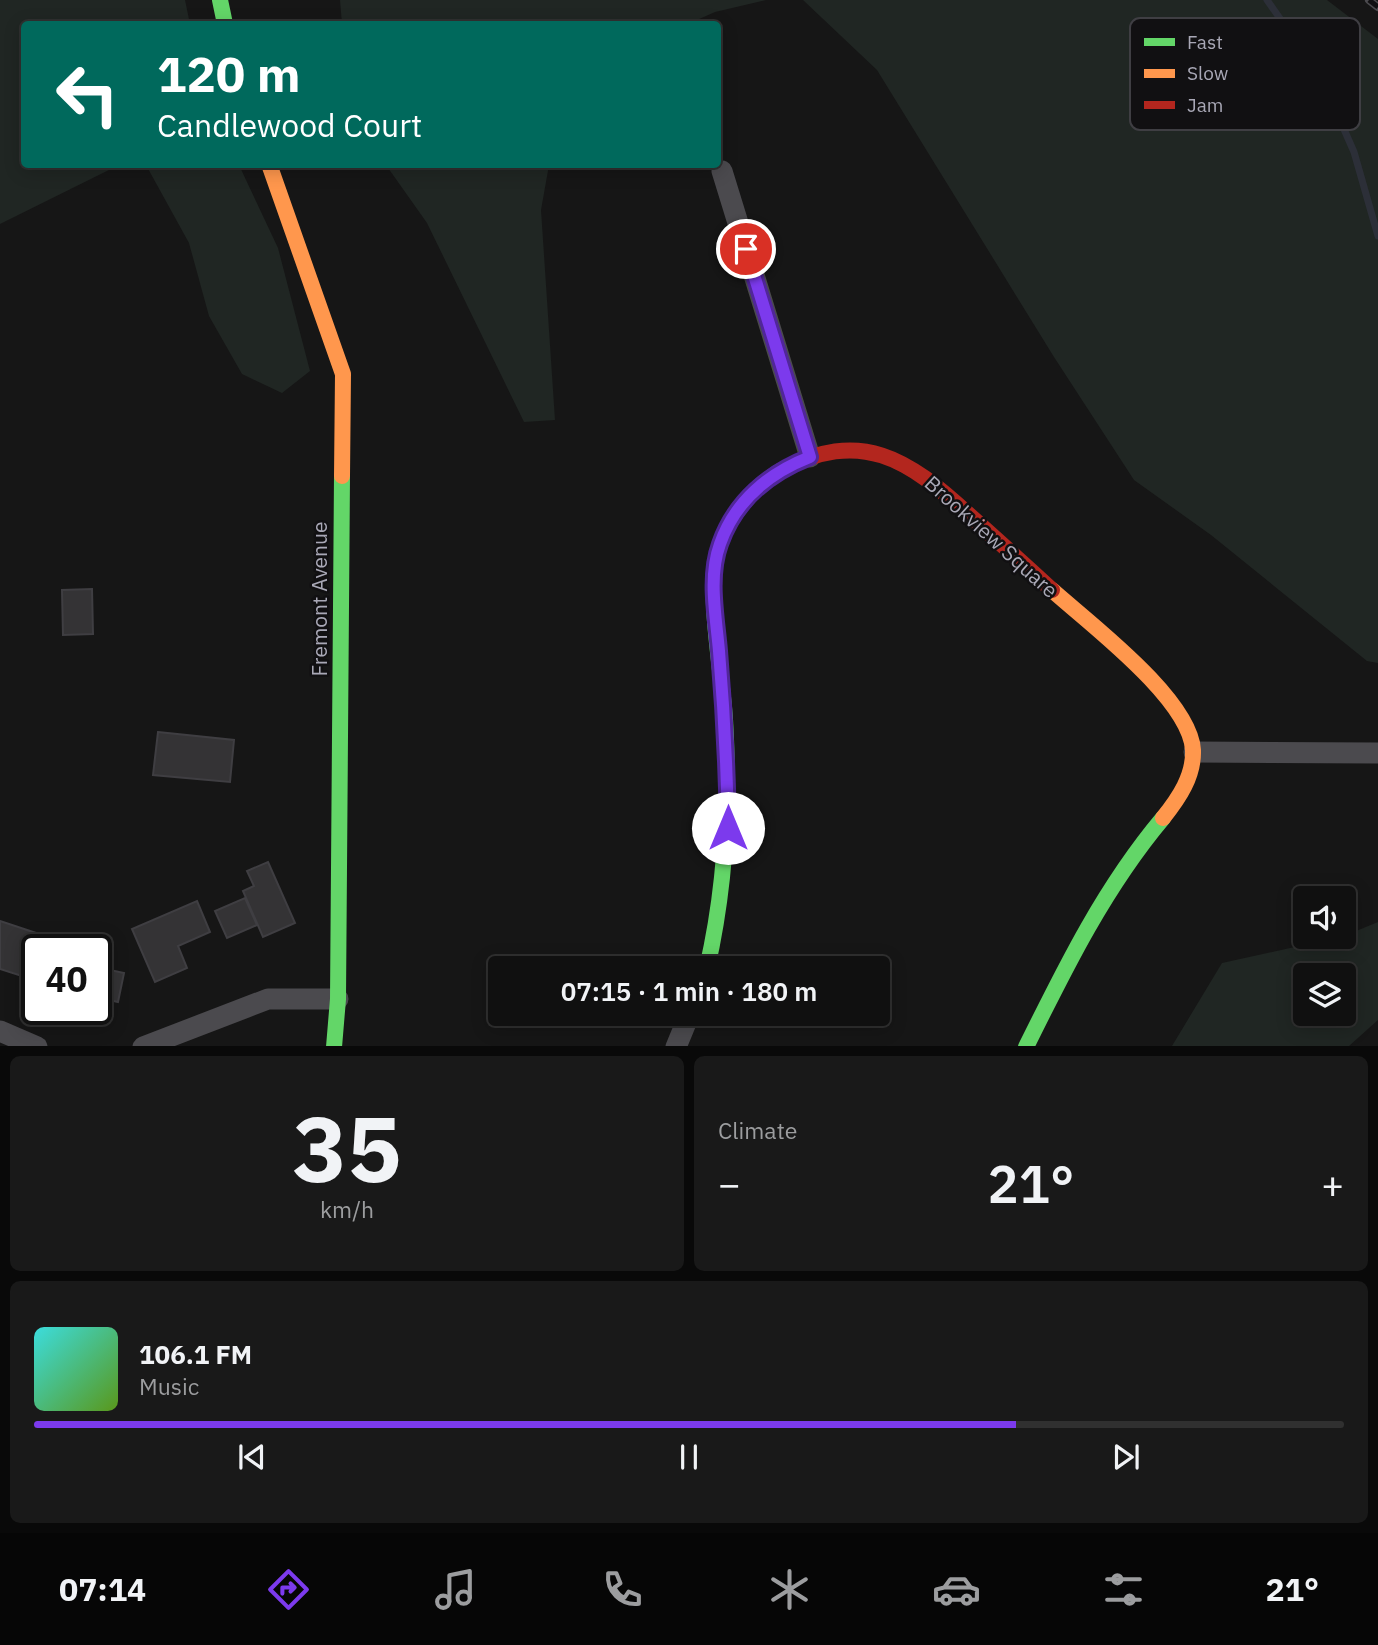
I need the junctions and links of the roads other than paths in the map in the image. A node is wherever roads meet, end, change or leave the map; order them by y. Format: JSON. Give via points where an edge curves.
{"nodes":[{"id":1,"x":220,"y":0,"type":"edge"},
{"id":2,"x":224,"y":21,"type":"edge"},
{"id":3,"x":270,"y":168,"type":"edge"},
{"id":4,"x":722,"y":171,"type":"dead end"},
{"id":5,"x":810,"y":457,"type":"junction"},
{"id":6,"x":1194,"y":752,"type":"junction"},
{"id":7,"x":1378,"y":753,"type":"edge"},
{"id":8,"x":710,"y":956,"type":"edge"},
{"id":9,"x":338,"y":999,"type":"junction"},
{"id":10,"x":684,"y":1026,"type":"edge"},
{"id":11,"x":0,"y":1031,"type":"edge"},
{"id":12,"x":37,"y":1046,"type":"edge"},
{"id":13,"x":144,"y":1046,"type":"edge"},
{"id":14,"x":334,"y":1046,"type":"edge"},
{"id":15,"x":676,"y":1046,"type":"edge"},
{"id":16,"x":1026,"y":1046,"type":"edge"}],
"edges":[{"from":1,"to":2,"type":"street"},
{"from":3,"to":9,"type":"street","name":"Fremont Avenue","via":[[343,374]]},
{"from":4,"to":5,"type":"street"},
{"from":5,"to":6,"type":"street","name":"Brookview Square","via":[[866,450],[901,461],[932,481],[1158,686],[1188,726]]},
{"from":5,"to":8,"type":"street","name":"Brookview Square","via":[[782,468],[759,486],[720,544],[714,597],[728,828]]},
{"from":6,"to":7,"type":"street"},
{"from":6,"to":16,"type":"street","via":[[1187,781],[1170,811],[1096,910]]},
{"from":9,"to":13,"type":"street","via":[[268,999]]},
{"from":9,"to":14,"type":"street","name":"Fremont Avenue"},
{"from":10,"to":15,"type":"street"},
{"from":11,"to":12,"type":"street"}]}
